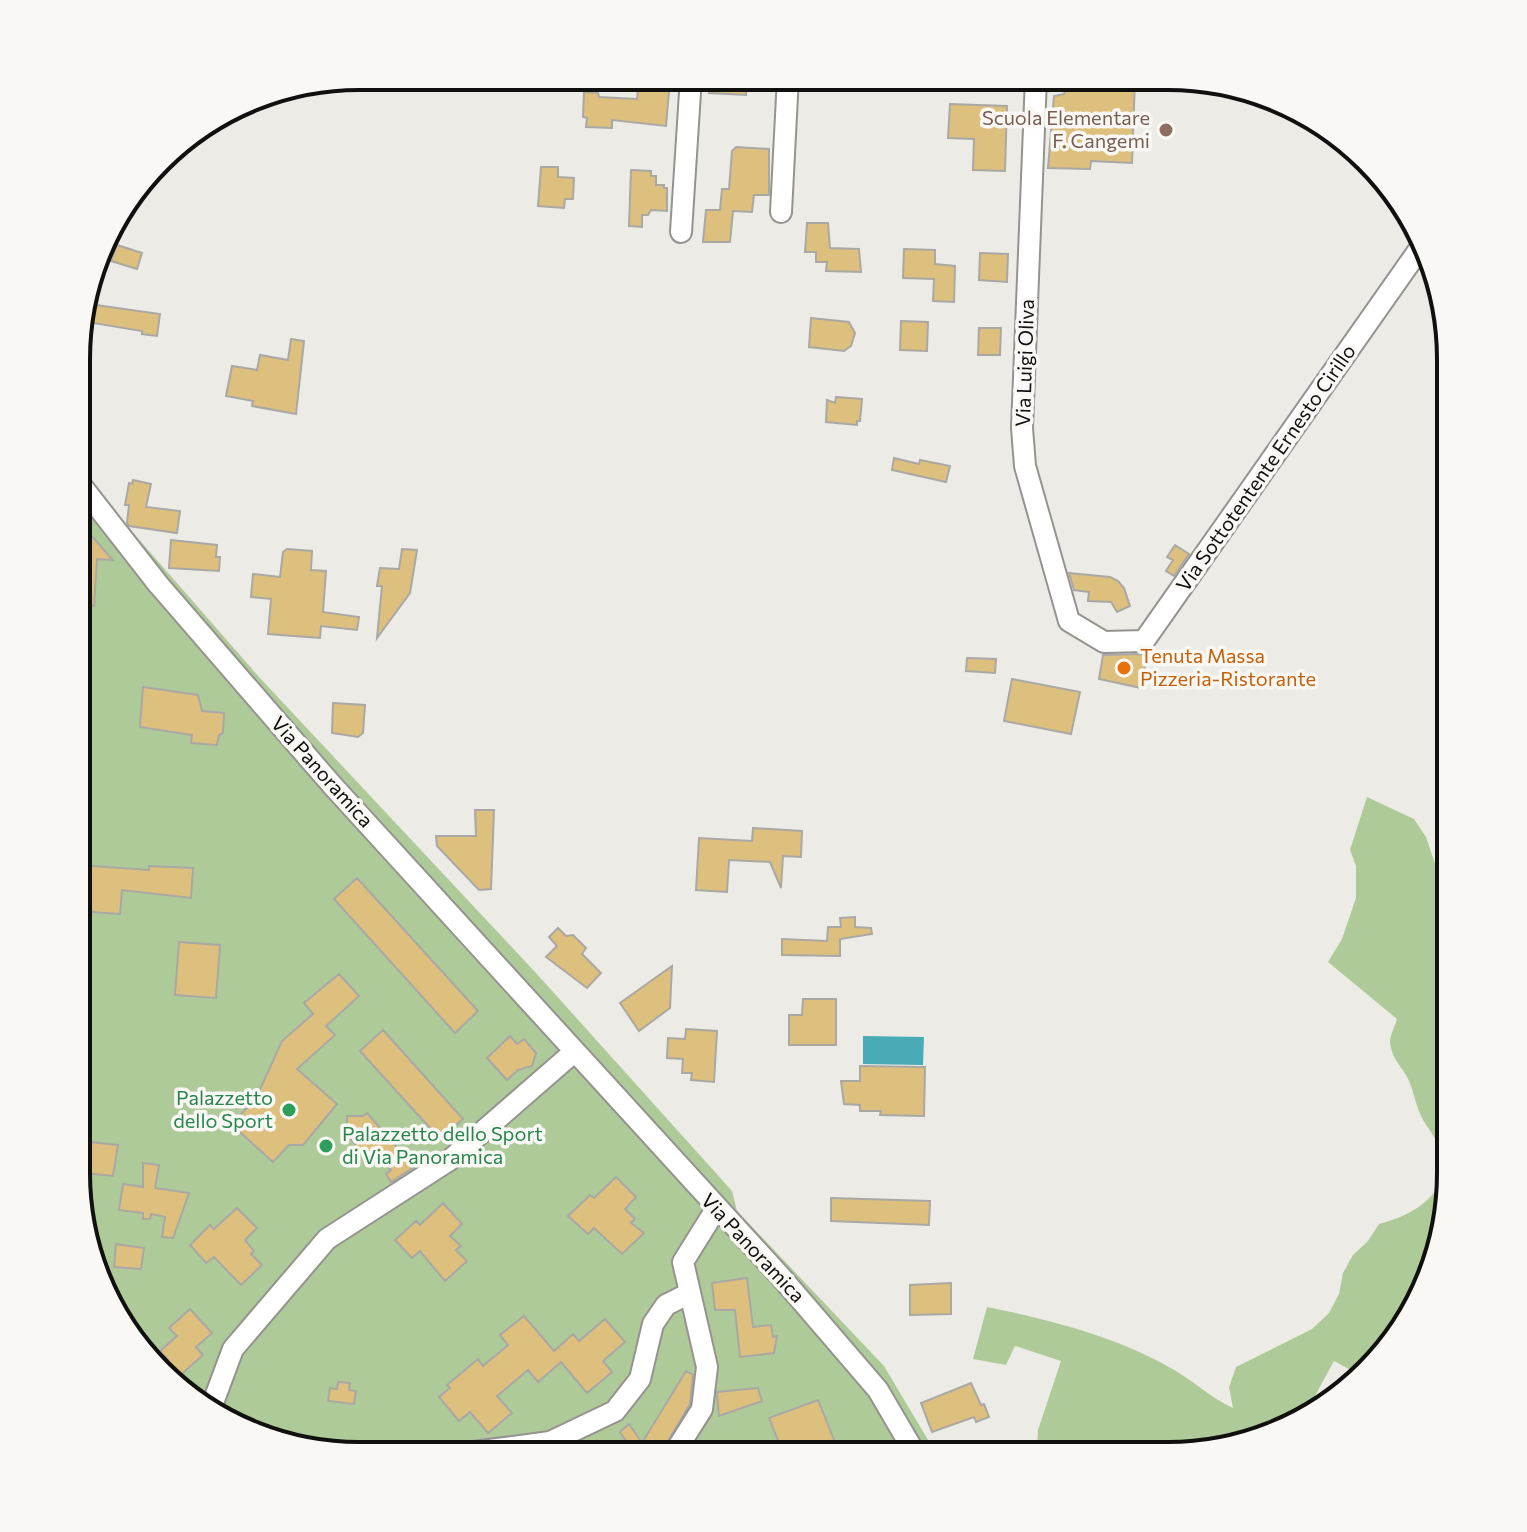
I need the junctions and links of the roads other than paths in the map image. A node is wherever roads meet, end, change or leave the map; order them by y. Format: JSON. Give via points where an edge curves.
{"nodes":[{"id":1,"x":787,"y":90,"type":"edge"},
{"id":2,"x":1036,"y":90,"type":"edge"},
{"id":3,"x":690,"y":91,"type":"edge"},
{"id":4,"x":781,"y":212,"type":"dead end"},
{"id":5,"x":681,"y":232,"type":"dead end"},
{"id":6,"x":1415,"y":255,"type":"edge"},
{"id":7,"x":90,"y":497,"type":"edge"},
{"id":8,"x":1086,"y":632,"type":"joint"},
{"id":9,"x":574,"y":1052,"type":"junction"},
{"id":10,"x":716,"y":1209,"type":"junction"},
{"id":11,"x":690,"y":1293,"type":"junction"},
{"id":12,"x":214,"y":1399,"type":"edge"},
{"id":13,"x":552,"y":1441,"type":"edge"},
{"id":14,"x":682,"y":1441,"type":"edge"},
{"id":15,"x":908,"y":1441,"type":"edge"}],
"edges":[{"from":1,"to":4,"type":"street"},
{"from":2,"to":8,"type":"street","name":"Via Luigi Oliva","via":[[1022,428],[1025,466],[1069,621]]},
{"from":3,"to":5,"type":"street"},
{"from":6,"to":8,"type":"street","name":"Via Sottotentente Ernesto Cirillo","via":[[1144,641],[1104,642]]},
{"from":7,"to":9,"type":"street","name":"Via Panoramica","via":[[332,785]]},
{"from":9,"to":10,"type":"street","name":"Via Panoramica"},
{"from":9,"to":12,"type":"street","via":[[451,1159],[327,1239],[233,1349]]},
{"from":10,"to":11,"type":"street","via":[[683,1262]]},
{"from":10,"to":15,"type":"street","name":"Via Panoramica","via":[[878,1390]]},
{"from":11,"to":13,"type":"street","via":[[666,1305],[653,1324],[640,1379],[615,1411]]},
{"from":11,"to":14,"type":"street","via":[[707,1367],[702,1409]]}]}
